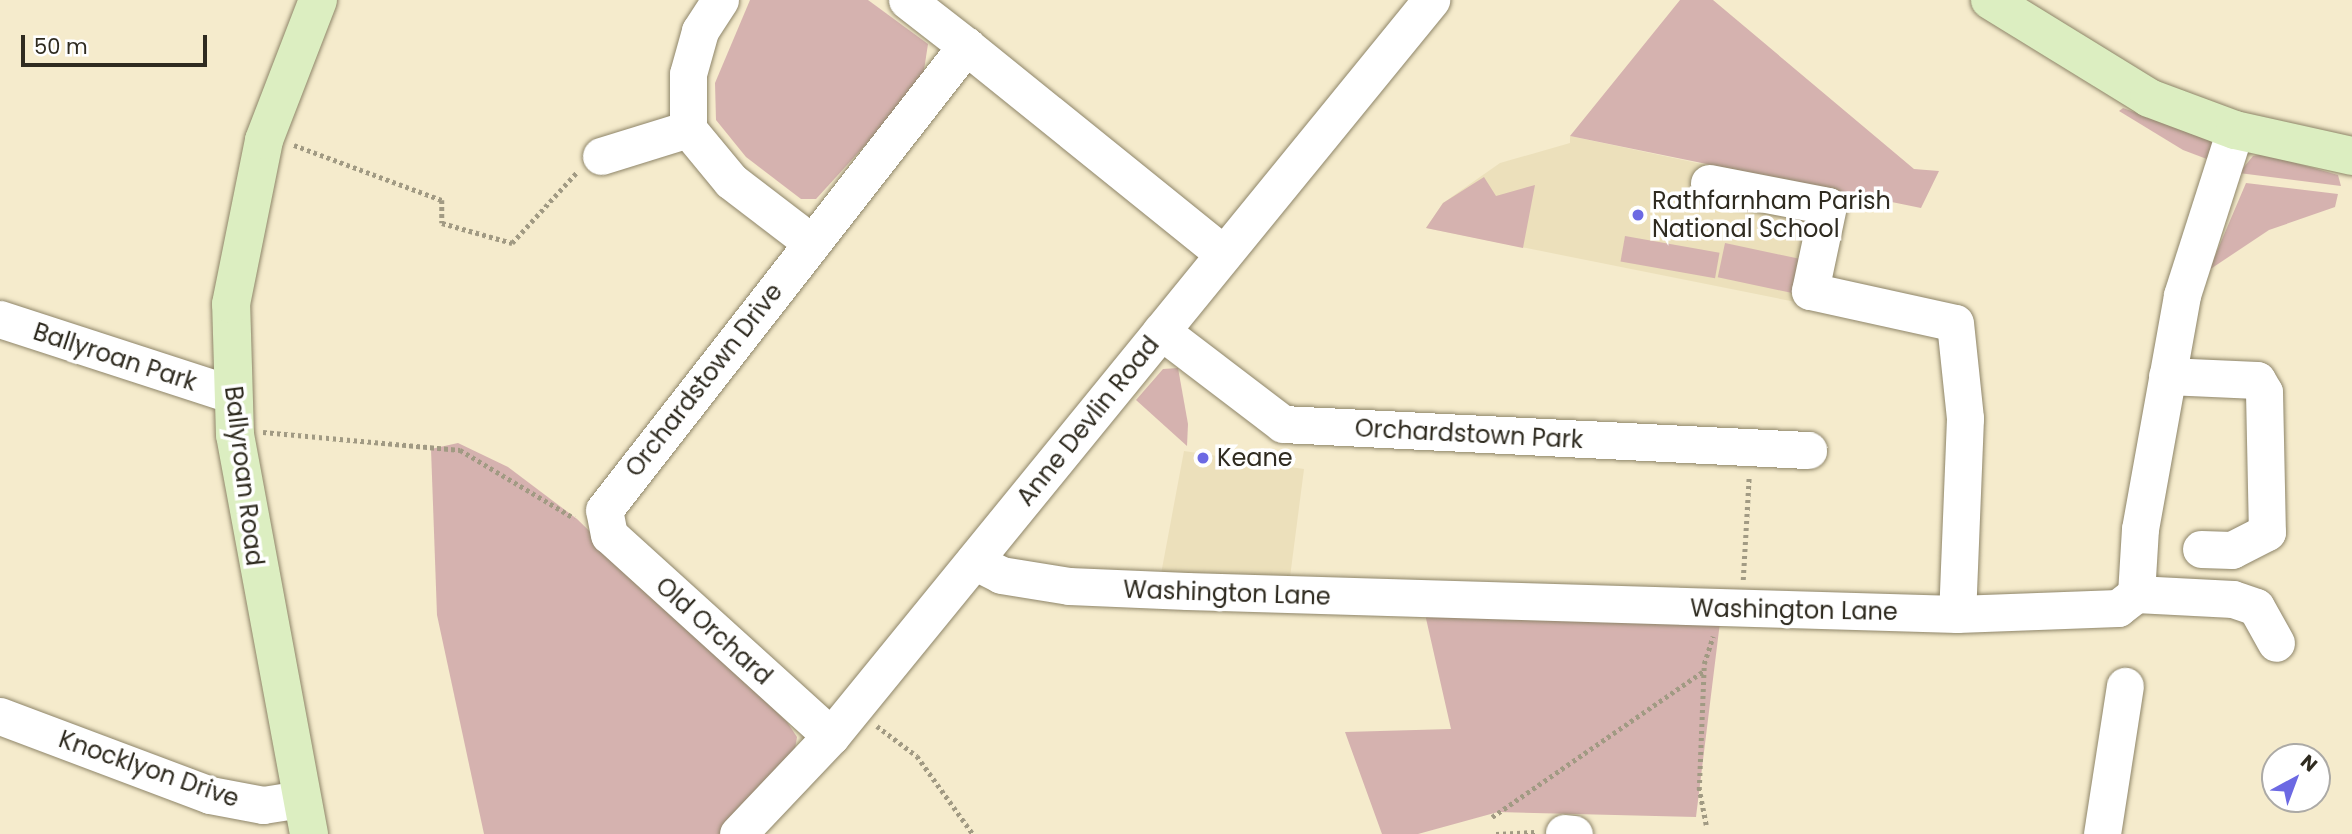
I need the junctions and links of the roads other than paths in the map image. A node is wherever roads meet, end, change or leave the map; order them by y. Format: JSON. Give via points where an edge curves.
{"nodes":[{"id":1,"x":318,"y":0,"type":"edge"},
{"id":2,"x":720,"y":0,"type":"edge"},
{"id":3,"x":907,"y":0,"type":"edge"},
{"id":4,"x":1431,"y":0,"type":"edge"},
{"id":5,"x":1990,"y":0,"type":"edge"},
{"id":6,"x":966,"y":46,"type":"junction"},
{"id":7,"x":688,"y":129,"type":"junction"},
{"id":8,"x":2235,"y":130,"type":"junction"},
{"id":9,"x":2352,"y":156,"type":"edge"},
{"id":10,"x":591,"y":162,"type":"road end"},
{"id":11,"x":1709,"y":183,"type":"dead end"},
{"id":12,"x":812,"y":243,"type":"junction"},
{"id":13,"x":1224,"y":254,"type":"junction"},
{"id":14,"x":0,"y":319,"type":"edge"},
{"id":15,"x":1161,"y":331,"type":"junction"},
{"id":16,"x":2167,"y":376,"type":"junction"},
{"id":17,"x":231,"y":394,"type":"junction"},
{"id":18,"x":1808,"y":450,"type":"dead end"},
{"id":19,"x":597,"y":521,"type":"joint"},
{"id":20,"x":2201,"y":549,"type":"dead end"},
{"id":21,"x":974,"y":561,"type":"junction"},
{"id":22,"x":2136,"y":594,"type":"junction"},
{"id":23,"x":1957,"y":614,"type":"junction"},
{"id":24,"x":2276,"y":643,"type":"dead end"},
{"id":25,"x":2125,"y":686,"type":"dead end"},
{"id":26,"x":0,"y":716,"type":"edge"},
{"id":27,"x":831,"y":737,"type":"junction"},
{"id":28,"x":305,"y":817,"type":"edge"},
{"id":29,"x":1550,"y":833,"type":"edge"},
{"id":30,"x":738,"y":834,"type":"edge"},
{"id":31,"x":1574,"y":834,"type":"edge"},
{"id":32,"x":2102,"y":834,"type":"edge"}],
"edges":[{"from":1,"to":17,"type":"main road","name":"Ballyroan Road","via":[[264,140],[231,304]]},
{"from":2,"to":7,"type":"street","via":[[700,31],[688,74]]},
{"from":3,"to":6,"type":"street"},
{"from":4,"to":13,"type":"street","name":"Anne Devlin Road"},
{"from":5,"to":8,"type":"main road","via":[[2100,73]]},
{"from":6,"to":12,"type":"street","name":"Orchardstown Drive"},
{"from":6,"to":13,"type":"street"},
{"from":7,"to":10,"type":"street"},
{"from":7,"to":12,"type":"street","via":[[730,181]]},
{"from":8,"to":9,"type":"main road"},
{"from":8,"to":16,"type":"street","via":[[2182,295]]},
{"from":11,"to":23,"type":"street","via":[[1828,206],[1810,291],[1955,323],[1965,418]]},
{"from":12,"to":19,"type":"street","name":"Orchardstown Drive"},
{"from":13,"to":15,"type":"street","name":"Anne Devlin Road"},
{"from":14,"to":17,"type":"street","name":"Ballyroan Park"},
{"from":15,"to":18,"type":"street","name":"Orchardstown Park","via":[[1283,424]]},
{"from":15,"to":21,"type":"street","name":"Anne Devlin Road"},
{"from":16,"to":20,"type":"street","via":[[2257,380],[2264,392],[2267,532],[2232,550]]},
{"from":16,"to":22,"type":"street"},
{"from":17,"to":28,"type":"main road","name":"Ballyroan Road","via":[[250,540]]},
{"from":19,"to":27,"type":"street","name":"Old Orchard"},
{"from":21,"to":23,"type":"street","name":"Washington Lane","via":[[1000,575],[1069,586]]},
{"from":21,"to":27,"type":"street","name":"Anne Devlin Road"},
{"from":22,"to":23,"type":"street","name":"Washington Lane","via":[[2118,608],[2074,614]]},
{"from":22,"to":24,"type":"street","via":[[2233,599],[2256,607]]},
{"from":25,"to":32,"type":"street"},
{"from":26,"to":28,"type":"street","name":"Knocklyon Drive","via":[[223,798]]},
{"from":27,"to":30,"type":"street","name":"Anne Devlin Road"},
{"from":29,"to":31,"type":"street"}]}
